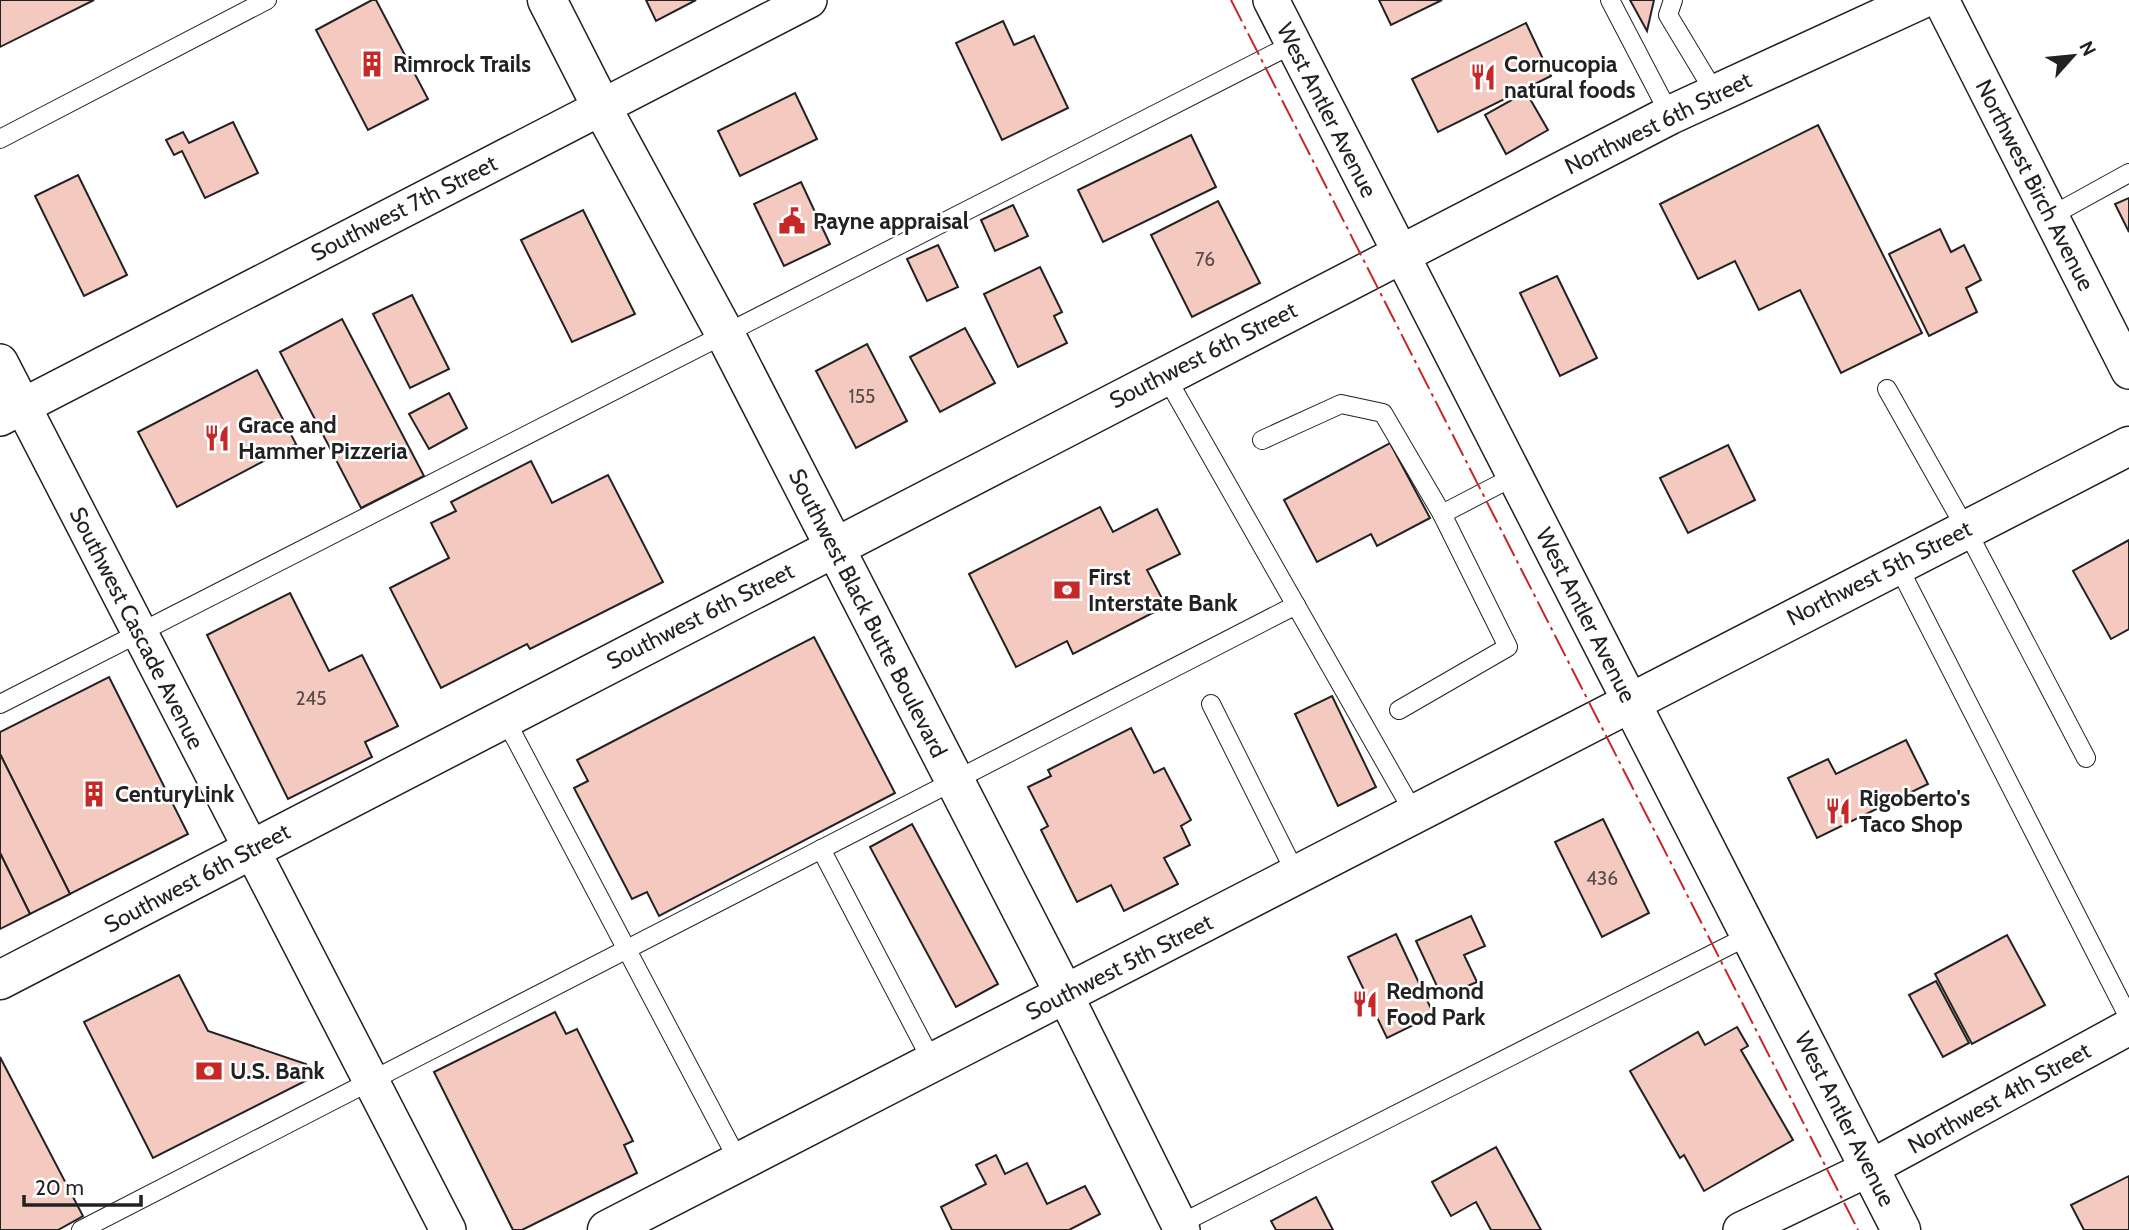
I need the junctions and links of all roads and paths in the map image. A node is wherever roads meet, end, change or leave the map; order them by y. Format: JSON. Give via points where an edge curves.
{"nodes":[{"id":1,"x":267,"y":0,"type":"edge"},
{"id":2,"x":547,"y":0,"type":"edge"},
{"id":3,"x":809,"y":0,"type":"edge"},
{"id":4,"x":1271,"y":0,"type":"edge"},
{"id":5,"x":1609,"y":0,"type":"edge"},
{"id":6,"x":1673,"y":0,"type":"edge"},
{"id":7,"x":1920,"y":0,"type":"edge"},
{"id":8,"x":1941,"y":0,"type":"edge"},
{"id":9,"x":1293,"y":44,"type":"junction"},
{"id":10,"x":1715,"y":93,"type":"junction"},
{"id":11,"x":601,"y":106,"type":"junction"},
{"id":12,"x":1670,"y":115,"type":"junction"},
{"id":13,"x":0,"y":139,"type":"edge"},
{"id":14,"x":2129,"y":173,"type":"edge"},
{"id":15,"x":2051,"y":216,"type":"junction"},
{"id":16,"x":1401,"y":253,"type":"junction"},
{"id":17,"x":725,"y":334,"type":"junction"},
{"id":18,"x":0,"y":362,"type":"edge"},
{"id":19,"x":2129,"y":371,"type":"edge"},
{"id":20,"x":1165,"y":375,"type":"junction"},
{"id":21,"x":1887,"y":388,"type":"dead end"},
{"id":22,"x":12,"y":412,"type":"edge"},
{"id":23,"x":1262,"y":440,"type":"dead end"},
{"id":24,"x":2129,"y":446,"type":"edge"},
{"id":25,"x":1515,"y":477,"type":"junction"},
{"id":26,"x":1442,"y":514,"type":"junction"},
{"id":27,"x":1966,"y":529,"type":"junction"},
{"id":28,"x":835,"y":547,"type":"junction"},
{"id":29,"x":1898,"y":564,"type":"junction"},
{"id":30,"x":1296,"y":605,"type":"junction"},
{"id":31,"x":141,"y":635,"type":"junction"},
{"id":32,"x":1630,"y":701,"type":"junction"},
{"id":33,"x":0,"y":704,"type":"edge"},
{"id":34,"x":1211,"y":704,"type":"dead end"},
{"id":35,"x":1399,"y":710,"type":"dead end"},
{"id":36,"x":504,"y":717,"type":"junction"},
{"id":37,"x":2086,"y":758,"type":"dead end"},
{"id":38,"x":953,"y":781,"type":"junction"},
{"id":39,"x":1414,"y":813,"type":"junction"},
{"id":40,"x":821,"y":849,"type":"junction"},
{"id":41,"x":252,"y":850,"type":"junction"},
{"id":42,"x":1296,"y":874,"type":"junction"},
{"id":43,"x":1750,"y":935,"type":"junction"},
{"id":44,"x":624,"y":950,"type":"junction"},
{"id":45,"x":0,"y":980,"type":"edge"},
{"id":46,"x":1065,"y":995,"type":"junction"},
{"id":47,"x":2129,"y":1018,"type":"edge"},
{"id":48,"x":2129,"y":1027,"type":"edge"},
{"id":49,"x":933,"y":1063,"type":"junction"},
{"id":50,"x":371,"y":1080,"type":"junction"},
{"id":51,"x":739,"y":1162,"type":"junction"},
{"id":52,"x":1870,"y":1168,"type":"junction"},
{"id":53,"x":627,"y":1226,"type":"edge"},
{"id":54,"x":1176,"y":1228,"type":"edge"},
{"id":55,"x":81,"y":1230,"type":"edge"},
{"id":56,"x":448,"y":1230,"type":"edge"},
{"id":57,"x":1741,"y":1230,"type":"edge"},
{"id":58,"x":1901,"y":1230,"type":"edge"}],
"edges":[{"from":1,"to":13,"type":"lane"},
{"from":2,"to":11,"type":"main road","name":"Southwest Black Butte Boulevard"},
{"from":3,"to":11,"type":"street","name":"Southwest 7th Street"},
{"from":4,"to":9,"type":"street","name":"West Antler Avenue"},
{"from":5,"to":12,"type":"lane"},
{"from":6,"to":10,"type":"lane","via":[[1668,15]]},
{"from":7,"to":10,"type":"main road","name":"Northwest 6th Street"},
{"from":8,"to":15,"type":"street","name":"Northwest Birch Avenue"},
{"from":9,"to":16,"type":"street","name":"West Antler Avenue"},
{"from":9,"to":17,"type":"lane"},
{"from":10,"to":12,"type":"main road","name":"Northwest 6th Street"},
{"from":11,"to":17,"type":"main road","name":"Southwest Black Butte Boulevard"},
{"from":11,"to":22,"type":"street","name":"Southwest 7th Street"},
{"from":12,"to":16,"type":"main road","name":"Northwest 6th Street"},
{"from":14,"to":15,"type":"lane"},
{"from":15,"to":19,"type":"street","name":"Northwest Birch Avenue"},
{"from":16,"to":20,"type":"main road","name":"Southwest 6th Street"},
{"from":16,"to":25,"type":"street","name":"West Antler Avenue"},
{"from":17,"to":28,"type":"main road","name":"Southwest Black Butte Boulevard"},
{"from":17,"to":31,"type":"lane","via":[[363,516]]},
{"from":18,"to":22,"type":"street","name":"Southwest Cascade Avenue"},
{"from":20,"to":28,"type":"main road","name":"Southwest 6th Street"},
{"from":20,"to":30,"type":"lane"},
{"from":21,"to":27,"type":"lane"},
{"from":22,"to":31,"type":"street","name":"Southwest Cascade Avenue"},
{"from":23,"to":26,"type":"lane","via":[[1341,404],[1383,413]]},
{"from":24,"to":27,"type":"main road","name":"Northwest 5th Street"},
{"from":25,"to":26,"type":"lane"},
{"from":25,"to":32,"type":"street","name":"West Antler Avenue"},
{"from":26,"to":35,"type":"lane","via":[[1508,647]]},
{"from":27,"to":29,"type":"main road","name":"Northwest 5th Street"},
{"from":27,"to":37,"type":"lane"},
{"from":28,"to":36,"type":"main road","name":"Southwest 6th Street"},
{"from":28,"to":38,"type":"main road","name":"Southwest Black Butte Boulevard"},
{"from":29,"to":32,"type":"main road","name":"Northwest 5th Street"},
{"from":29,"to":47,"type":"lane"},
{"from":30,"to":38,"type":"lane"},
{"from":30,"to":39,"type":"lane"},
{"from":31,"to":33,"type":"lane"},
{"from":31,"to":41,"type":"street","name":"Southwest Cascade Avenue"},
{"from":32,"to":39,"type":"main road","name":"Southwest 5th Street"},
{"from":32,"to":43,"type":"main road","name":"West Antler Avenue"},
{"from":34,"to":42,"type":"lane"},
{"from":36,"to":41,"type":"main road","name":"Southwest 6th Street"},
{"from":36,"to":44,"type":"lane"},
{"from":38,"to":40,"type":"lane"},
{"from":38,"to":46,"type":"main road","name":"Southwest Black Butte Boulevard"},
{"from":39,"to":42,"type":"main road","name":"Southwest 5th Street"},
{"from":40,"to":44,"type":"lane"},
{"from":40,"to":49,"type":"lane"},
{"from":41,"to":45,"type":"main road","name":"Southwest 6th Street"},
{"from":41,"to":50,"type":"street","name":"Southwest Cascade Avenue"},
{"from":42,"to":46,"type":"main road","name":"Southwest 5th Street"},
{"from":43,"to":52,"type":"main road","name":"West Antler Avenue"},
{"from":43,"to":54,"type":"lane"},
{"from":44,"to":50,"type":"lane"},
{"from":44,"to":51,"type":"lane"},
{"from":46,"to":49,"type":"main road","name":"Southwest 5th Street"},
{"from":46,"to":54,"type":"street","name":"Southwest Black Butte Boulevard"},
{"from":48,"to":52,"type":"street","name":"Northwest 4th Street"},
{"from":49,"to":51,"type":"main road","name":"Southwest 5th Street"},
{"from":50,"to":55,"type":"lane"},
{"from":50,"to":56,"type":"street","name":"Southwest Cascade Avenue"},
{"from":51,"to":53,"type":"main road","name":"Southwest 5th Street"},
{"from":52,"to":57,"type":"street","name":"Northwest 4th Street"},
{"from":52,"to":58,"type":"main road","name":"West Antler Avenue"}]}
